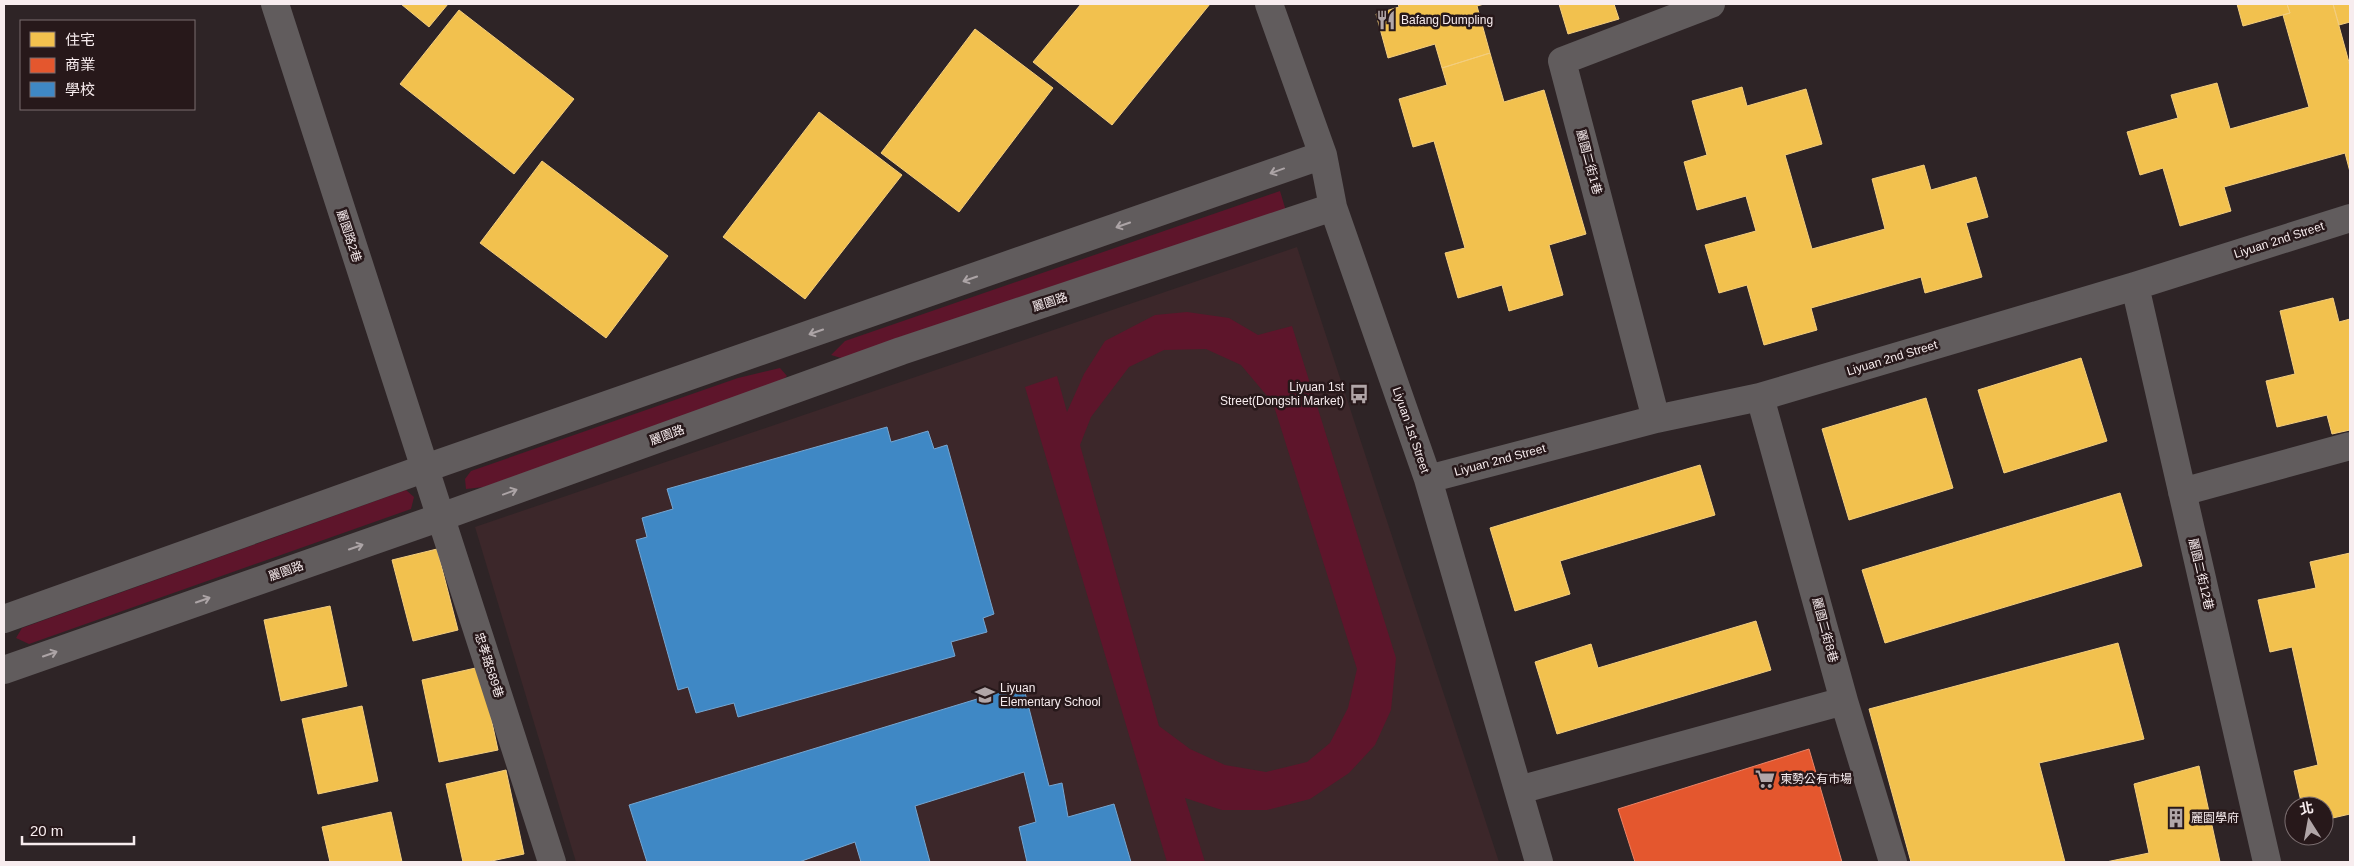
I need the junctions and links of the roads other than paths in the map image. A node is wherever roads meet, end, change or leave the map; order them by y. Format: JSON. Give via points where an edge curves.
{"nodes":[{"id":1,"x":275,"y":4,"type":"edge"},
{"id":2,"x":1269,"y":4,"type":"edge"},
{"id":3,"x":1712,"y":4,"type":"edge"},
{"id":4,"x":1323,"y":155,"type":"junction"},
{"id":5,"x":1333,"y":207,"type":"junction"},
{"id":6,"x":2350,"y":218,"type":"edge"},
{"id":7,"x":2135,"y":286,"type":"junction"},
{"id":8,"x":1760,"y":397,"type":"junction"},
{"id":9,"x":1656,"y":419,"type":"junction"},
{"id":10,"x":2350,"y":446,"type":"edge"},
{"id":11,"x":423,"y":469,"type":"junction"},
{"id":12,"x":1428,"y":479,"type":"junction"},
{"id":13,"x":2182,"y":492,"type":"junction"},
{"id":14,"x":441,"y":517,"type":"junction"},
{"id":15,"x":4,"y":619,"type":"edge"},
{"id":16,"x":4,"y":670,"type":"edge"},
{"id":17,"x":1844,"y":701,"type":"junction"},
{"id":18,"x":1519,"y":790,"type":"junction"},
{"id":19,"x":552,"y":862,"type":"edge"},
{"id":20,"x":1539,"y":862,"type":"edge"},
{"id":21,"x":1893,"y":862,"type":"edge"},
{"id":22,"x":2268,"y":862,"type":"edge"}],
"edges":[{"from":1,"to":11,"type":"street","name":"麗園路2巷"},
{"from":2,"to":4,"type":"street","name":"Liyuan 1st Street"},
{"from":3,"to":9,"type":"street","name":"麗園二街1巷","via":[[1562,61]]},
{"from":4,"to":5,"type":"street","name":"Liyuan 1st Street"},
{"from":4,"to":11,"type":"street","one_way":true},
{"from":5,"to":12,"type":"street","name":"Liyuan 1st Street"},
{"from":14,"to":5,"type":"street","name":"麗園路","one_way":true,"via":[[901,351]]},
{"from":6,"to":7,"type":"street","name":"Liyuan 2nd Street"},
{"from":7,"to":8,"type":"street","name":"Liyuan 2nd Street"},
{"from":7,"to":13,"type":"street","name":"麗園二街12巷"},
{"from":8,"to":9,"type":"street","name":"Liyuan 2nd Street"},
{"from":8,"to":17,"type":"street","name":"麗園二街8巷"},
{"from":9,"to":12,"type":"street","name":"Liyuan 2nd Street"},
{"from":10,"to":13,"type":"street"},
{"from":11,"to":14,"type":"street","name":"忠孝路589巷"},
{"from":11,"to":15,"type":"street"},
{"from":12,"to":18,"type":"street","name":"Liyuan 1st Street"},
{"from":13,"to":22,"type":"street","name":"麗園二街12巷"},
{"from":16,"to":14,"type":"street","name":"麗園路","one_way":true},
{"from":14,"to":19,"type":"street","name":"忠孝路589巷"},
{"from":17,"to":18,"type":"street"},
{"from":17,"to":21,"type":"street","name":"麗園二街8巷"},
{"from":18,"to":20,"type":"street","name":"Liyuan 1st Street"}]}
